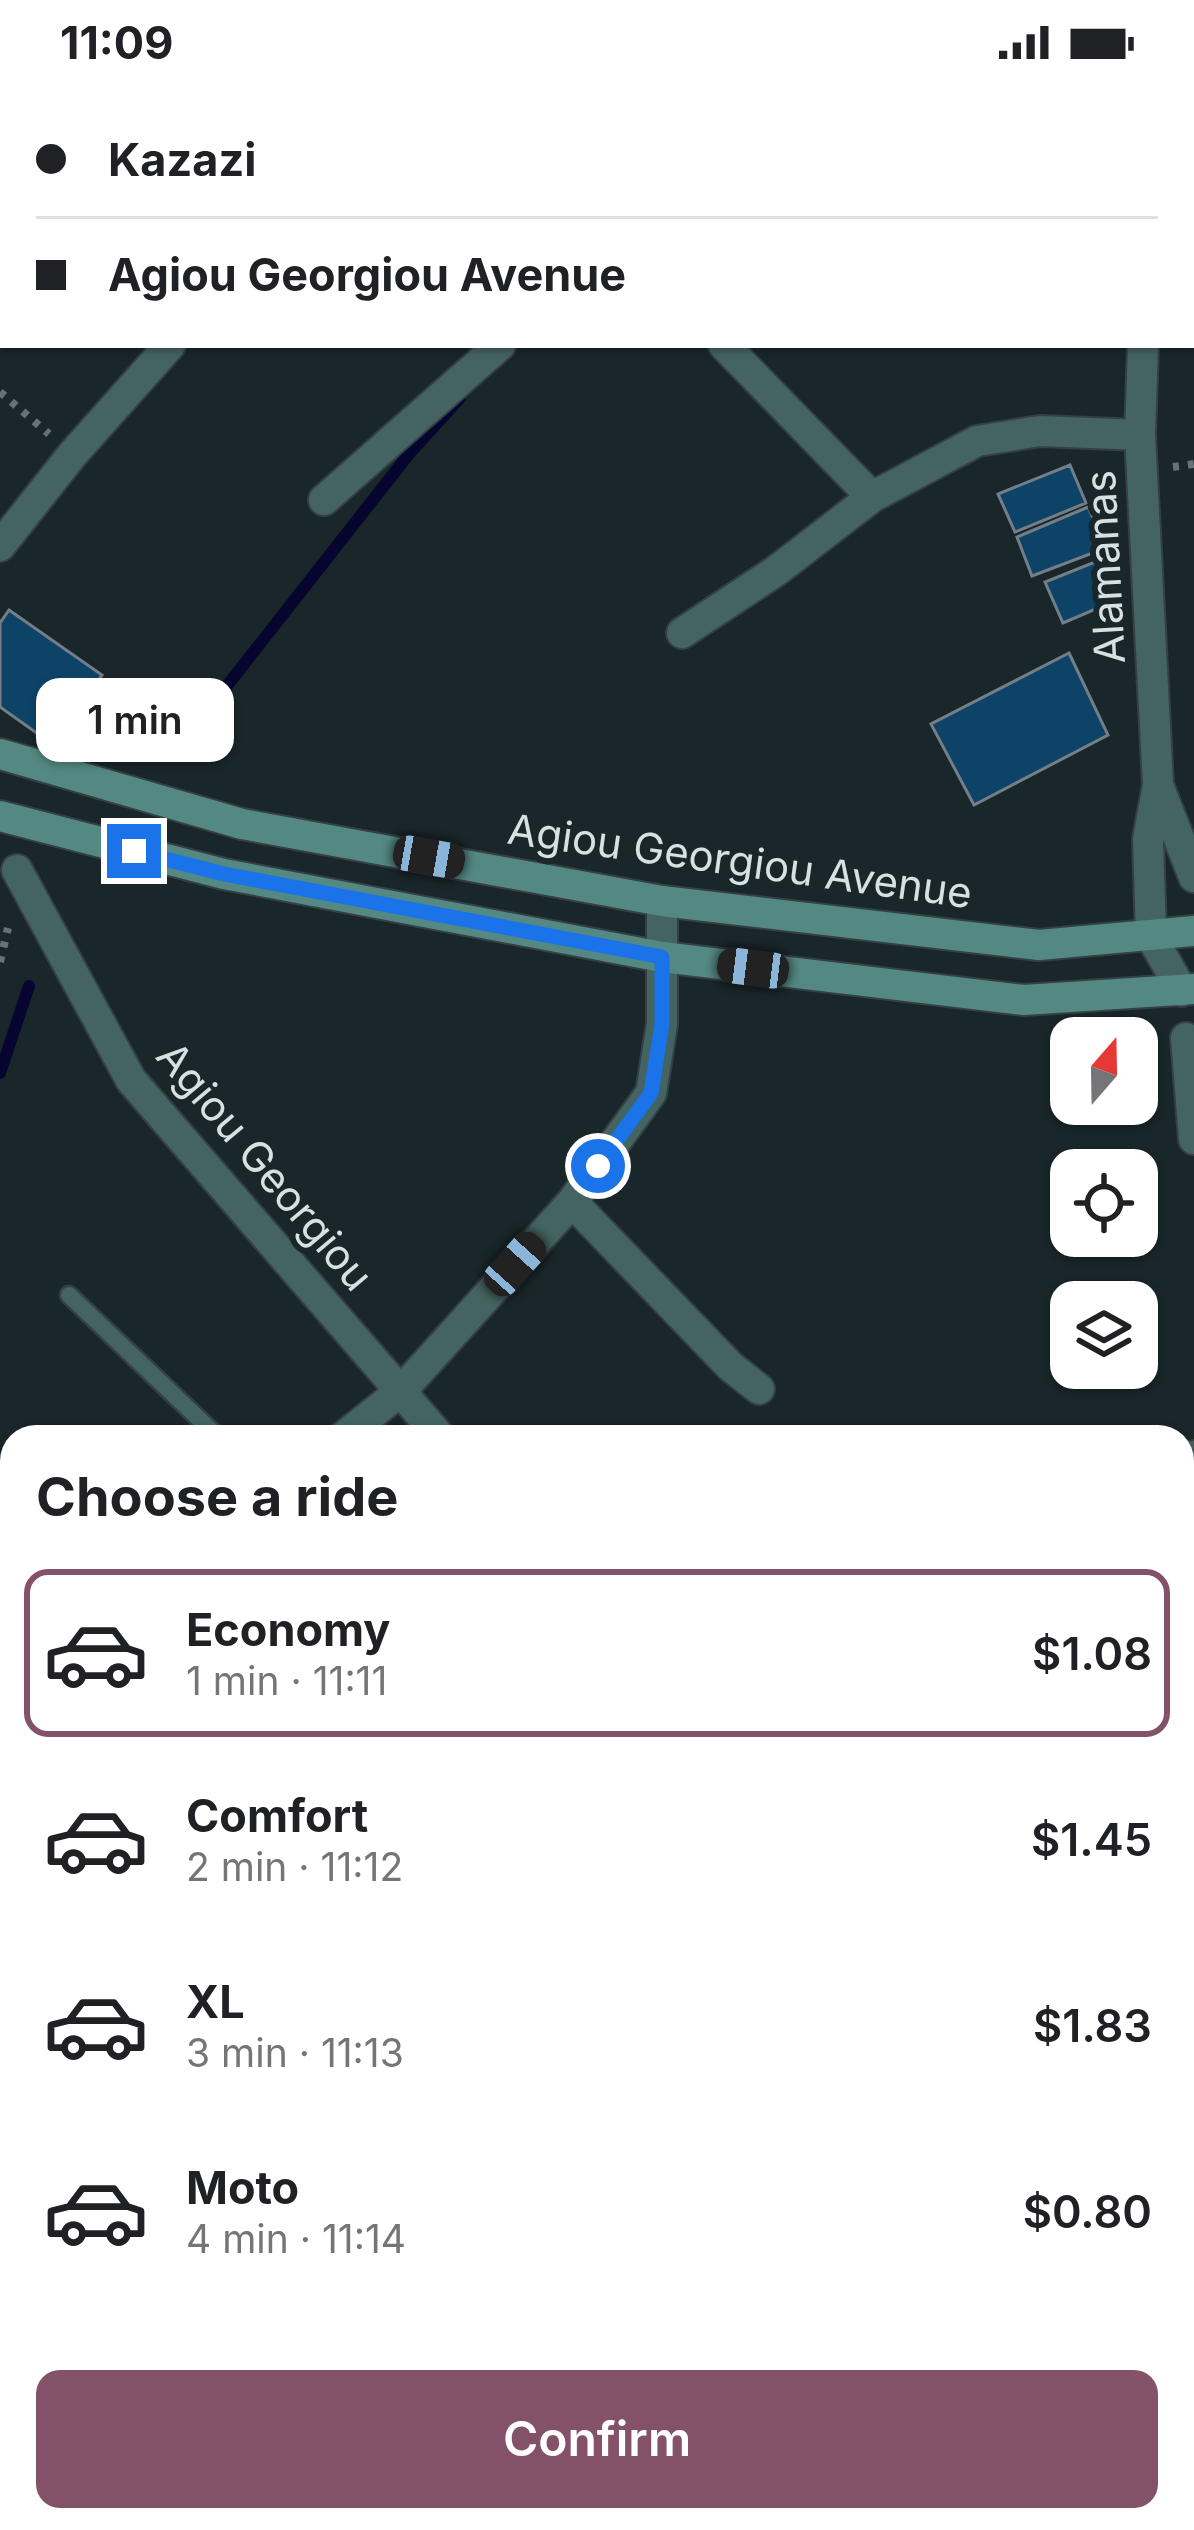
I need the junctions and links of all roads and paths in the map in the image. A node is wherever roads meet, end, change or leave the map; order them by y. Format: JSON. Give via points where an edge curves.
{"nodes":[{"id":1,"x":167,"y":348,"type":"edge"},
{"id":2,"x":497,"y":348,"type":"edge"},
{"id":3,"x":727,"y":348,"type":"edge"},
{"id":4,"x":1142,"y":348,"type":"edge"},
{"id":5,"x":0,"y":392,"type":"edge"},
{"id":6,"x":1140,"y":435,"type":"junction"},
{"id":7,"x":72,"y":455,"type":"junction"},
{"id":8,"x":872,"y":497,"type":"junction"},
{"id":9,"x":324,"y":500,"type":"dead end"},
{"id":10,"x":0,"y":546,"type":"edge"},
{"id":11,"x":682,"y":633,"type":"dead end"},
{"id":12,"x":0,"y":754,"type":"edge"},
{"id":13,"x":1158,"y":785,"type":"junction"},
{"id":14,"x":0,"y":816,"type":"edge"},
{"id":15,"x":17,"y":870,"type":"dead end"},
{"id":16,"x":1194,"y":877,"type":"edge"},
{"id":17,"x":662,"y":901,"type":"junction"},
{"id":18,"x":1194,"y":931,"type":"edge"},
{"id":19,"x":1151,"y":936,"type":"junction"},
{"id":20,"x":662,"y":957,"type":"junction"},
{"id":21,"x":1188,"y":990,"type":"edge"},
{"id":22,"x":1186,"y":1038,"type":"dead end"},
{"id":23,"x":1194,"y":1139,"type":"edge"},
{"id":24,"x":572,"y":1202,"type":"junction"},
{"id":25,"x":69,"y":1295,"type":"dead end"},
{"id":26,"x":759,"y":1389,"type":"dead end"},
{"id":27,"x":402,"y":1390,"type":"junction"},
{"id":28,"x":205,"y":1425,"type":"edge"},
{"id":29,"x":358,"y":1425,"type":"edge"},
{"id":30,"x":430,"y":1425,"type":"edge"}],
"edges":[{"from":1,"to":7,"type":"street"},
{"from":2,"to":9,"type":"street"},
{"from":3,"to":8,"type":"street"},
{"from":4,"to":6,"type":"street","name":"Alamanas"},
{"from":5,"to":7,"type":"path"},
{"from":6,"to":8,"type":"street","via":[[1040,431],[977,441]]},
{"from":6,"to":13,"type":"street","name":"Alamanas"},
{"from":7,"to":10,"type":"street"},
{"from":8,"to":11,"type":"street"},
{"from":12,"to":17,"type":"main road","name":"Agiou Georgiou Avenue","via":[[242,824]]},
{"from":13,"to":16,"type":"street","name":"Alamanas"},
{"from":13,"to":19,"type":"street","name":"Alamanas","via":[[1148,839]]},
{"from":14,"to":20,"type":"main road","via":[[224,874]]},
{"from":15,"to":27,"type":"street","name":"Agiou Georgiou","via":[[130,1080]]},
{"from":17,"to":19,"type":"main road","name":"Agiou Georgiou Avenue","via":[[1039,945]]},
{"from":17,"to":20,"type":"street"},
{"from":18,"to":19,"type":"main road","name":"Agiou Georgiou Avenue"},
{"from":19,"to":21,"type":"street"},
{"from":20,"to":21,"type":"main road","via":[[1024,1000]]},
{"from":20,"to":24,"type":"street","via":[[651,1093]]},
{"from":22,"to":23,"type":"street"},
{"from":24,"to":26,"type":"street"},
{"from":24,"to":27,"type":"street"},
{"from":25,"to":28,"type":"lane"},
{"from":27,"to":29,"type":"street"},
{"from":27,"to":30,"type":"street","name":"Agiou Georgiou"}]}
